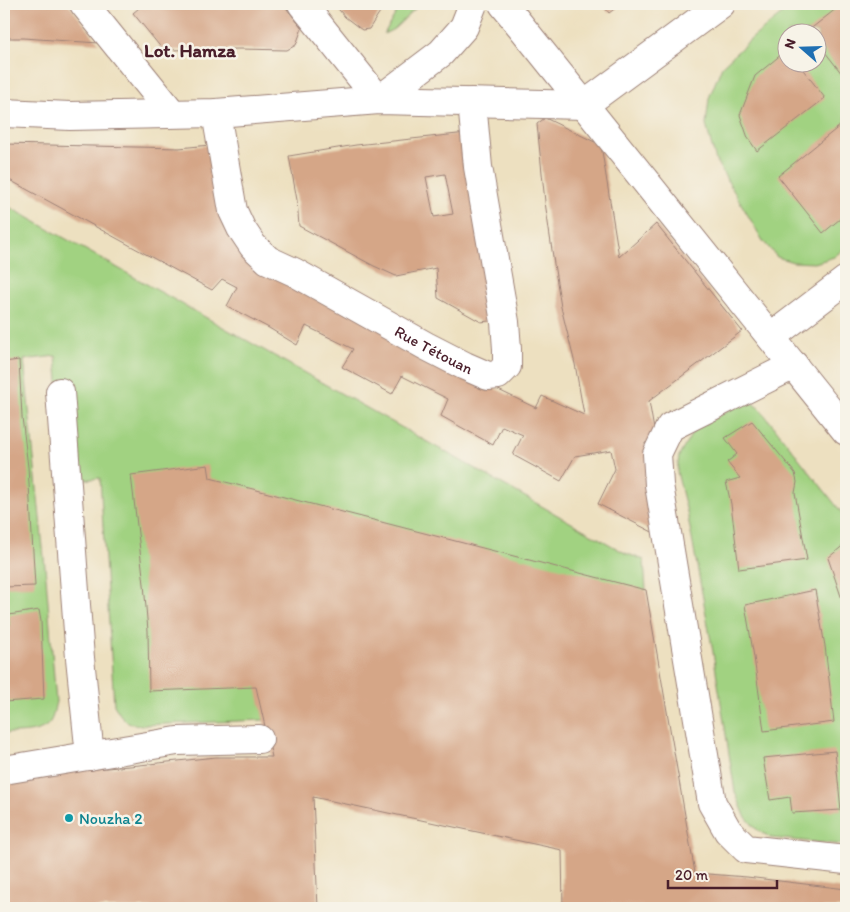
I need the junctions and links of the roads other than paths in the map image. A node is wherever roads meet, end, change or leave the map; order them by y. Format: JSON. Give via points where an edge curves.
{"nodes":[{"id":1,"x":84,"y":4,"type":"edge"},
{"id":2,"x":302,"y":4,"type":"edge"},
{"id":3,"x":473,"y":4,"type":"edge"},
{"id":4,"x":504,"y":4,"type":"edge"},
{"id":5,"x":720,"y":4,"type":"edge"},
{"id":6,"x":379,"y":100,"type":"junction"},
{"id":7,"x":472,"y":102,"type":"junction"},
{"id":8,"x":584,"y":105,"type":"junction"},
{"id":9,"x":216,"y":112,"type":"junction"},
{"id":10,"x":4,"y":113,"type":"edge"},
{"id":11,"x":172,"y":113,"type":"junction"},
{"id":12,"x":846,"y":280,"type":"edge"},
{"id":13,"x":772,"y":337,"type":"junction"},
{"id":14,"x":794,"y":365,"type":"junction"},
{"id":15,"x":60,"y":392,"type":"dead end"},
{"id":16,"x":846,"y":431,"type":"edge"},
{"id":17,"x":259,"y":739,"type":"dead end"},
{"id":18,"x":90,"y":756,"type":"junction"},
{"id":19,"x":4,"y":770,"type":"edge"},
{"id":20,"x":846,"y":860,"type":"edge"}],
"edges":[{"from":1,"to":11,"type":"street"},
{"from":2,"to":6,"type":"street"},
{"from":3,"to":6,"type":"street","via":[[464,27],[441,53]]},
{"from":4,"to":8,"type":"street"},
{"from":5,"to":8,"type":"street"},
{"from":6,"to":7,"type":"street"},
{"from":6,"to":9,"type":"street"},
{"from":7,"to":8,"type":"street"},
{"from":7,"to":9,"type":"street","name":"Rue Tétouan","via":[[478,167],[507,349],[507,366],[498,375],[488,376],[268,260],[253,246],[233,211]]},
{"from":8,"to":13,"type":"street"},
{"from":9,"to":11,"type":"street"},
{"from":10,"to":11,"type":"street","via":[[70,116]]},
{"from":12,"to":13,"type":"street"},
{"from":13,"to":14,"type":"street"},
{"from":14,"to":16,"type":"street"},
{"from":14,"to":20,"type":"street","via":[[670,427],[657,454],[659,485],[712,803],[728,832],[746,849]]},
{"from":15,"to":18,"type":"street"},
{"from":17,"to":18,"type":"street","via":[[177,741]]},
{"from":18,"to":19,"type":"street"}]}
